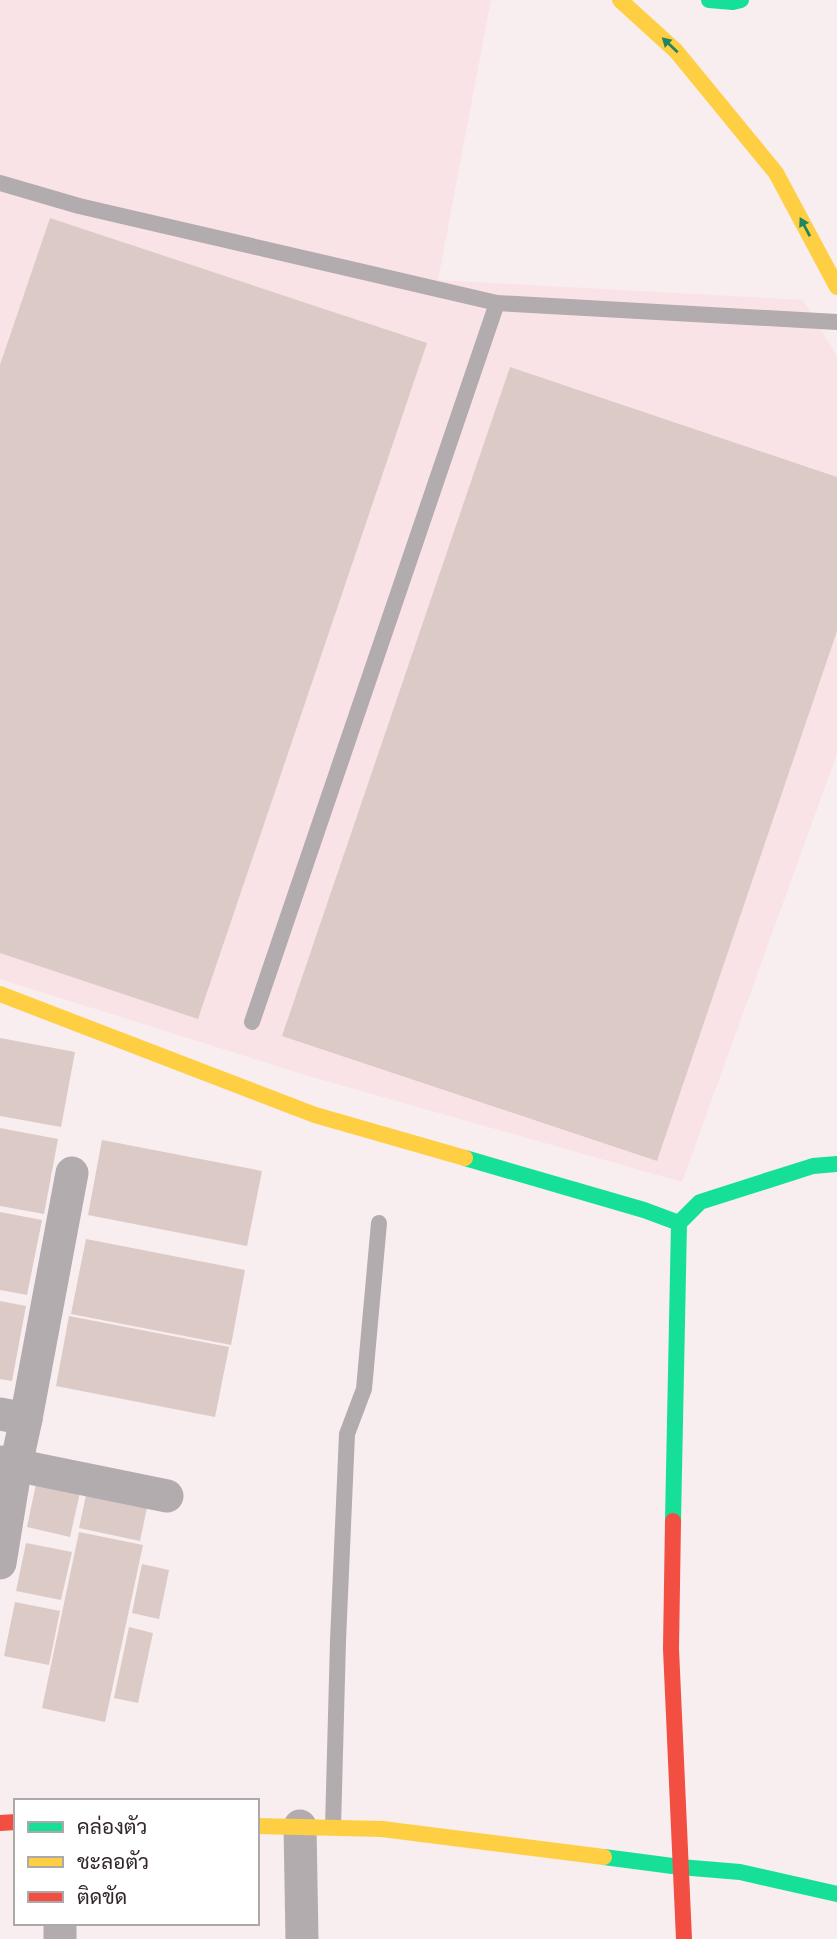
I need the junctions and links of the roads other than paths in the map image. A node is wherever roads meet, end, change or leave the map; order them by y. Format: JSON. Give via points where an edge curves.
{"nodes":[{"id":1,"x":620,"y":0,"type":"edge"},
{"id":2,"x":709,"y":0,"type":"edge"},
{"id":3,"x":741,"y":0,"type":"edge"},
{"id":4,"x":0,"y":183,"type":"edge"},
{"id":5,"x":837,"y":287,"type":"edge"},
{"id":6,"x":497,"y":303,"type":"junction"},
{"id":7,"x":837,"y":322,"type":"edge"},
{"id":8,"x":0,"y":994,"type":"edge"},
{"id":9,"x":252,"y":1022,"type":"dead end"},
{"id":10,"x":837,"y":1164,"type":"edge"},
{"id":11,"x":72,"y":1173,"type":"dead end"},
{"id":12,"x":379,"y":1223,"type":"dead end"},
{"id":13,"x":679,"y":1223,"type":"junction"},
{"id":14,"x":13,"y":1417,"type":"edge"},
{"id":15,"x":8,"y":1464,"type":"edge"},
{"id":16,"x":167,"y":1496,"type":"dead end"},
{"id":17,"x":0,"y":1563,"type":"edge"},
{"id":18,"x":259,"y":1826,"type":"edge"},
{"id":19,"x":300,"y":1826,"type":"junction"},
{"id":20,"x":333,"y":1827,"type":"junction"},
{"id":21,"x":680,"y":1867,"type":"junction"},
{"id":22,"x":837,"y":1894,"type":"edge"},
{"id":23,"x":302,"y":1939,"type":"edge"},
{"id":24,"x":684,"y":1939,"type":"edge"}],
"edges":[{"from":5,"to":1,"type":"street","one_way":true,"via":[[776,173],[676,51]]},
{"from":2,"to":3,"type":"street"},
{"from":4,"to":6,"type":"lane","via":[[79,206]]},
{"from":6,"to":7,"type":"lane"},
{"from":6,"to":9,"type":"lane"},
{"from":8,"to":13,"type":"street","via":[[315,1115]]},
{"from":10,"to":13,"type":"street","via":[[813,1166],[700,1202]]},
{"from":11,"to":14,"type":"street"},
{"from":12,"to":20,"type":"lane","via":[[364,1389],[347,1434]]},
{"from":13,"to":21,"type":"street","via":[[671,1649]]},
{"from":14,"to":15,"type":"street"},
{"from":15,"to":16,"type":"street"},
{"from":15,"to":17,"type":"street"},
{"from":18,"to":19,"type":"street"},
{"from":19,"to":20,"type":"street"},
{"from":19,"to":23,"type":"street"},
{"from":20,"to":21,"type":"street","via":[[382,1829]]},
{"from":21,"to":22,"type":"street","via":[[740,1872]]},
{"from":21,"to":24,"type":"street"}]}
